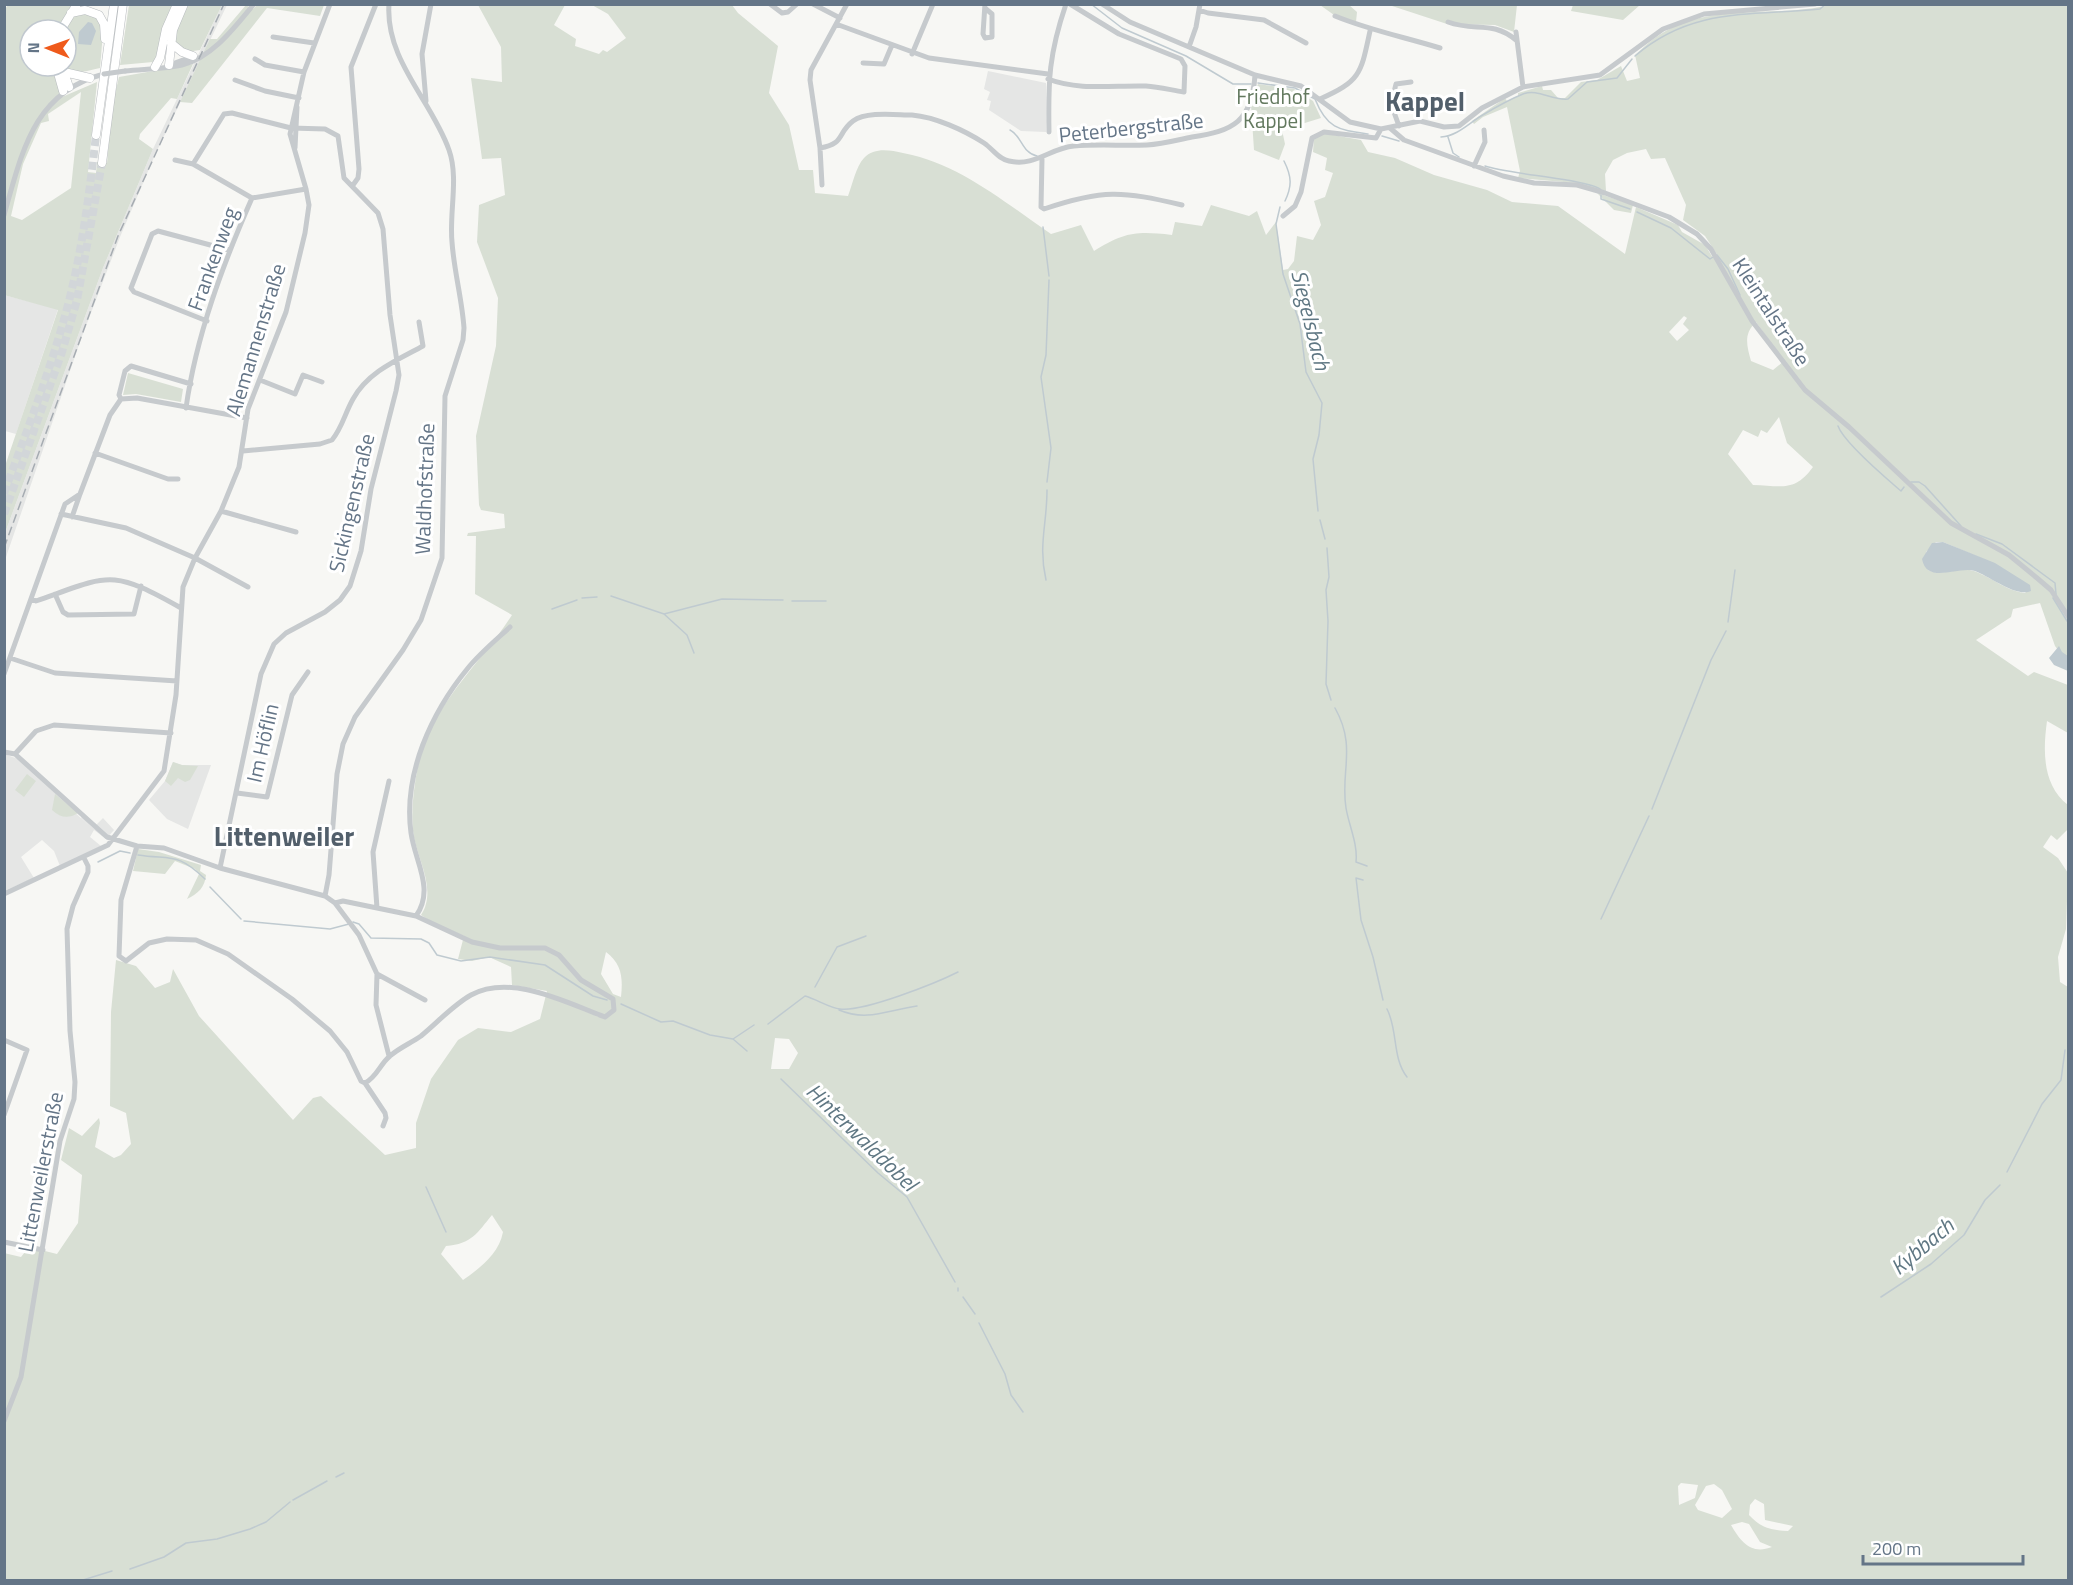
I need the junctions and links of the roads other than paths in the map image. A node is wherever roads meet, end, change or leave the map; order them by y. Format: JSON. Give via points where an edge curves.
{"nodes":[{"id":1,"x":77,"y":4,"type":"edge"},
{"id":2,"x":114,"y":4,"type":"edge"},
{"id":3,"x":123,"y":4,"type":"edge"},
{"id":4,"x":177,"y":4,"type":"edge"},
{"id":5,"x":184,"y":4,"type":"edge"},
{"id":6,"x":254,"y":4,"type":"edge"},
{"id":7,"x":330,"y":4,"type":"edge"},
{"id":8,"x":376,"y":4,"type":"edge"},
{"id":9,"x":389,"y":4,"type":"edge"},
{"id":10,"x":431,"y":4,"type":"edge"},
{"id":11,"x":770,"y":4,"type":"edge"},
{"id":12,"x":797,"y":4,"type":"edge"},
{"id":13,"x":813,"y":4,"type":"edge"},
{"id":14,"x":847,"y":4,"type":"edge"},
{"id":15,"x":933,"y":4,"type":"edge"},
{"id":16,"x":1068,"y":4,"type":"edge"},
{"id":17,"x":1815,"y":4,"type":"edge"},
{"id":18,"x":1104,"y":5,"type":"edge"},
{"id":19,"x":985,"y":7,"type":"edge"},
{"id":20,"x":1200,"y":7,"type":"edge"},
{"id":21,"x":71,"y":13,"type":"junction"},
{"id":22,"x":1335,"y":16,"type":"dead end"},
{"id":23,"x":68,"y":18,"type":"edge"},
{"id":24,"x":838,"y":21,"type":"junction"},
{"id":25,"x":1448,"y":22,"type":"dead end"},
{"id":26,"x":1370,"y":31,"type":"junction"},
{"id":27,"x":1516,"y":32,"type":"dead end"},
{"id":28,"x":273,"y":37,"type":"dead end"},
{"id":29,"x":1516,"y":40,"type":"junction"},
{"id":30,"x":314,"y":43,"type":"junction"},
{"id":31,"x":1306,"y":43,"type":"dead end"},
{"id":32,"x":167,"y":44,"type":"junction"},
{"id":33,"x":892,"y":45,"type":"junction"},
{"id":34,"x":1189,"y":47,"type":"junction"},
{"id":35,"x":1440,"y":48,"type":"dead end"},
{"id":36,"x":912,"y":54,"type":"junction"},
{"id":37,"x":196,"y":56,"type":"junction"},
{"id":38,"x":255,"y":59,"type":"dead end"},
{"id":39,"x":106,"y":60,"type":"junction"},
{"id":40,"x":863,"y":63,"type":"dead end"},
{"id":41,"x":169,"y":65,"type":"junction"},
{"id":42,"x":155,"y":67,"type":"junction"},
{"id":43,"x":304,"y":72,"type":"junction"},
{"id":44,"x":78,"y":74,"type":"edge"},
{"id":45,"x":1048,"y":77,"type":"junction"},
{"id":46,"x":63,"y":78,"type":"edge"},
{"id":47,"x":90,"y":78,"type":"junction"},
{"id":48,"x":235,"y":80,"type":"dead end"},
{"id":49,"x":1255,"y":80,"type":"junction"},
{"id":50,"x":1411,"y":82,"type":"dead end"},
{"id":51,"x":1523,"y":87,"type":"junction"},
{"id":52,"x":66,"y":89,"type":"junction"},
{"id":53,"x":299,"y":98,"type":"junction"},
{"id":54,"x":1320,"y":99,"type":"junction"},
{"id":55,"x":426,"y":101,"type":"junction"},
{"id":56,"x":1399,"y":126,"type":"junction"},
{"id":57,"x":294,"y":128,"type":"junction"},
{"id":58,"x":1390,"y":128,"type":"junction"},
{"id":59,"x":1484,"y":130,"type":"dead end"},
{"id":60,"x":1049,"y":132,"type":"dead end"},
{"id":61,"x":1379,"y":132,"type":"junction"},
{"id":62,"x":96,"y":135,"type":"tunnel mouth"},
{"id":63,"x":820,"y":148,"type":"junction"},
{"id":64,"x":1042,"y":159,"type":"junction"},
{"id":65,"x":175,"y":160,"type":"dead end"},
{"id":66,"x":102,"y":163,"type":"tunnel mouth"},
{"id":67,"x":193,"y":165,"type":"junction"},
{"id":68,"x":1474,"y":166,"type":"junction"},
{"id":69,"x":353,"y":185,"type":"junction"},
{"id":70,"x":822,"y":185,"type":"dead end"},
{"id":71,"x":306,"y":189,"type":"junction"},
{"id":72,"x":252,"y":198,"type":"junction"},
{"id":73,"x":1182,"y":205,"type":"dead end"},
{"id":74,"x":4,"y":215,"type":"edge"},
{"id":75,"x":1283,"y":216,"type":"dead end"},
{"id":76,"x":229,"y":250,"type":"junction"},
{"id":77,"x":207,"y":321,"type":"junction"},
{"id":78,"x":419,"y":322,"type":"dead end"},
{"id":79,"x":397,"y":360,"type":"junction"},
{"id":80,"x":260,"y":380,"type":"junction"},
{"id":81,"x":322,"y":382,"type":"dead end"},
{"id":82,"x":191,"y":384,"type":"junction"},
{"id":83,"x":120,"y":397,"type":"junction"},
{"id":84,"x":186,"y":408,"type":"junction"},
{"id":85,"x":247,"y":418,"type":"junction"},
{"id":86,"x":243,"y":451,"type":"junction"},
{"id":87,"x":95,"y":453,"type":"junction"},
{"id":88,"x":178,"y":479,"type":"dead end"},
{"id":89,"x":80,"y":494,"type":"junction"},
{"id":90,"x":221,"y":511,"type":"junction"},
{"id":91,"x":61,"y":514,"type":"junction"},
{"id":92,"x":72,"y":517,"type":"junction"},
{"id":93,"x":296,"y":532,"type":"dead end"},
{"id":94,"x":195,"y":558,"type":"junction"},
{"id":95,"x":141,"y":586,"type":"junction"},
{"id":96,"x":248,"y":587,"type":"dead end"},
{"id":97,"x":55,"y":594,"type":"junction"},
{"id":98,"x":31,"y":599,"type":"junction"},
{"id":99,"x":181,"y":608,"type":"junction"},
{"id":100,"x":2068,"y":616,"type":"edge"},
{"id":101,"x":510,"y":627,"type":"dead end"},
{"id":102,"x":10,"y":658,"type":"junction"},
{"id":103,"x":308,"y":672,"type":"dead end"},
{"id":104,"x":4,"y":674,"type":"edge"},
{"id":105,"x":177,"y":681,"type":"junction"},
{"id":106,"x":171,"y":733,"type":"junction"},
{"id":107,"x":4,"y":752,"type":"edge"},
{"id":108,"x":15,"y":754,"type":"junction"},
{"id":109,"x":389,"y":781,"type":"dead end"},
{"id":110,"x":237,"y":793,"type":"junction"},
{"id":111,"x":114,"y":839,"type":"junction"},
{"id":112,"x":137,"y":846,"type":"junction"},
{"id":113,"x":84,"y":858,"type":"junction"},
{"id":114,"x":220,"y":868,"type":"junction"},
{"id":115,"x":4,"y":894,"type":"edge"},
{"id":116,"x":325,"y":896,"type":"junction"},
{"id":117,"x":335,"y":903,"type":"junction"},
{"id":118,"x":377,"y":908,"type":"junction"},
{"id":119,"x":416,"y":916,"type":"junction"},
{"id":120,"x":377,"y":974,"type":"junction"},
{"id":121,"x":425,"y":1000,"type":"dead end"},
{"id":122,"x":4,"y":1040,"type":"edge"},
{"id":123,"x":389,"y":1056,"type":"junction"},
{"id":124,"x":365,"y":1083,"type":"junction"},
{"id":125,"x":4,"y":1115,"type":"edge"},
{"id":126,"x":383,"y":1126,"type":"dead end"},
{"id":127,"x":4,"y":1242,"type":"edge"},
{"id":128,"x":43,"y":1250,"type":"junction"},
{"id":129,"x":4,"y":1421,"type":"edge"}],
"edges":[{"from":1,"to":21,"type":"highway"},
{"from":2,"to":39,"type":"highway"},
{"from":3,"to":66,"type":"highway"},
{"from":4,"to":32,"type":"highway","via":[[166,28]]},
{"from":5,"to":32,"type":"highway"},
{"from":6,"to":37,"type":"street","via":[[219,43]]},
{"from":7,"to":30,"type":"street","name":"Alemannenstraße"},
{"from":8,"to":69,"type":"street","via":[[351,67],[359,169]]},
{"from":9,"to":55,"type":"street","via":[[389,24],[401,62]]},
{"from":10,"to":55,"type":"street","via":[[422,54]]},
{"from":11,"to":12,"type":"street","via":[[782,13]]},
{"from":13,"to":24,"type":"street"},
{"from":14,"to":24,"type":"street"},
{"from":15,"to":36,"type":"street"},
{"from":16,"to":45,"type":"street","via":[[1054,39]]},
{"from":16,"to":45,"type":"street","via":[[1119,34],[1181,59],[1185,66],[1184,92],[1148,86],[1075,85]]},
{"from":17,"to":51,"type":"street","via":[[1704,14],[1663,29],[1600,75]]},
{"from":18,"to":34,"type":"street","via":[[1130,22]]},
{"from":19,"to":19,"type":"street","via":[[993,14],[992,37],[985,38]]},
{"from":20,"to":31,"type":"street","via":[[1208,13],[1264,20]]},
{"from":20,"to":34,"type":"street"},
{"from":21,"to":23,"type":"highway"},
{"from":21,"to":39,"type":"highway","via":[[85,10],[101,17]]},
{"from":22,"to":26,"type":"street"},
{"from":24,"to":33,"type":"street"},
{"from":24,"to":63,"type":"street","via":[[811,70]]},
{"from":25,"to":29,"type":"street","via":[[1501,29]]},
{"from":26,"to":35,"type":"street","via":[[1382,30]]},
{"from":26,"to":54,"type":"street","via":[[1357,76],[1346,87]]},
{"from":27,"to":29,"type":"street"},
{"from":28,"to":30,"type":"street"},
{"from":29,"to":51,"type":"street"},
{"from":30,"to":43,"type":"street","name":"Alemannenstraße"},
{"from":32,"to":37,"type":"highway"},
{"from":32,"to":41,"type":"highway"},
{"from":32,"to":42,"type":"highway"},
{"from":33,"to":36,"type":"street"},
{"from":33,"to":40,"type":"street","via":[[884,64]]},
{"from":34,"to":49,"type":"street"},
{"from":36,"to":45,"type":"street"},
{"from":37,"to":41,"type":"street"},
{"from":38,"to":43,"type":"street","via":[[265,65]]},
{"from":39,"to":62,"type":"highway"},
{"from":41,"to":42,"type":"street"},
{"from":42,"to":47,"type":"street","bridge":true},
{"from":43,"to":53,"type":"street","name":"Alemannenstraße"},
{"from":44,"to":47,"type":"highway"},
{"from":45,"to":60,"type":"street"},
{"from":46,"to":52,"type":"highway"},
{"from":47,"to":52,"type":"street"},
{"from":48,"to":53,"type":"street"},
{"from":49,"to":54,"type":"street","via":[[1301,86]]},
{"from":49,"to":64,"type":"street","name":"Peterbergstraße","via":[[1238,123],[1216,135],[1157,144],[1060,148]]},
{"from":50,"to":56,"type":"street","via":[[1396,84],[1391,104]]},
{"from":51,"to":56,"type":"street","via":[[1482,108],[1460,126],[1420,121]]},
{"from":52,"to":74,"type":"street","via":[[34,126]]},
{"from":53,"to":57,"type":"street","name":"Alemannenstraße"},
{"from":54,"to":61,"type":"street","via":[[1350,122]]},
{"from":55,"to":116,"type":"street","name":"Waldhofstraße","via":[[452,160],[452,241],[464,328],[445,396],[442,558],[422,620],[355,717],[343,744]]},
{"from":56,"to":58,"type":"street"},
{"from":57,"to":67,"type":"street","via":[[224,114]]},
{"from":57,"to":69,"type":"street","name":"Sickingenstraße","via":[[325,129],[338,136],[344,178]]},
{"from":57,"to":71,"type":"street","name":"Alemannenstraße"},
{"from":58,"to":61,"type":"street"},
{"from":58,"to":68,"type":"street","name":"Kleintalstraße","via":[[1404,140]]},
{"from":59,"to":68,"type":"street","via":[[1485,142]]},
{"from":61,"to":75,"type":"street","via":[[1376,138],[1324,132],[1312,138],[1301,192],[1295,206]]},
{"from":63,"to":64,"type":"street","name":"Peterbergstraße","via":[[839,142],[854,121],[862,118],[914,115],[971,136],[1006,161]]},
{"from":63,"to":70,"type":"street"},
{"from":64,"to":73,"type":"street","via":[[1044,209],[1108,193]]},
{"from":65,"to":67,"type":"street"},
{"from":67,"to":72,"type":"street"},
{"from":68,"to":100,"type":"street","name":"Kleintalstraße","via":[[1518,180],[1576,185],[1605,193],[1697,234],[1711,249],[1752,321],[1805,390],[1950,523],[2009,555],[2051,590]]},
{"from":69,"to":79,"type":"street","name":"Sickingenstraße","via":[[378,213],[383,229]]},
{"from":71,"to":72,"type":"street","name":"Frankenweg"},
{"from":71,"to":80,"type":"street","name":"Alemannenstraße","via":[[308,218],[291,290]]},
{"from":72,"to":76,"type":"street","name":"Frankenweg"},
{"from":76,"to":77,"type":"street","name":"Frankenweg"},
{"from":76,"to":77,"type":"street","via":[[158,231],[152,234],[131,288]]},
{"from":77,"to":82,"type":"street","name":"Frankenweg"},
{"from":78,"to":79,"type":"street","via":[[423,346]]},
{"from":79,"to":86,"type":"street","via":[[365,383],[332,440],[309,446]]},
{"from":79,"to":110,"type":"street","name":"Sickingenstraße","via":[[396,391],[371,489],[356,570],[340,600],[274,644],[257,691]]},
{"from":80,"to":81,"type":"street","via":[[295,394],[303,375]]},
{"from":80,"to":85,"type":"street","name":"Alemannenstraße"},
{"from":82,"to":83,"type":"street","via":[[131,366],[125,371]]},
{"from":82,"to":84,"type":"street","name":"Frankenweg"},
{"from":83,"to":84,"type":"street"},
{"from":83,"to":87,"type":"street"},
{"from":84,"to":85,"type":"street"},
{"from":85,"to":86,"type":"street","name":"Alemannenstraße"},
{"from":86,"to":90,"type":"street","name":"Alemannenstraße"},
{"from":87,"to":88,"type":"street"},
{"from":87,"to":89,"type":"street"},
{"from":89,"to":91,"type":"street","via":[[65,504]]},
{"from":89,"to":92,"type":"street"},
{"from":90,"to":93,"type":"street"},
{"from":90,"to":94,"type":"street","name":"Alemannenstraße"},
{"from":91,"to":92,"type":"street"},
{"from":91,"to":98,"type":"street"},
{"from":92,"to":94,"type":"street","via":[[126,528]]},
{"from":94,"to":96,"type":"street"},
{"from":94,"to":99,"type":"street","name":"Alemannenstraße","via":[[183,587]]},
{"from":95,"to":97,"type":"street","via":[[102,579]]},
{"from":95,"to":97,"type":"street","via":[[134,614],[68,615]]},
{"from":95,"to":99,"type":"street"},
{"from":97,"to":98,"type":"street"},
{"from":98,"to":102,"type":"street"},
{"from":99,"to":105,"type":"street","name":"Alemannenstraße"},
{"from":101,"to":119,"type":"street","via":[[468,669],[433,720],[416,764],[411,833],[425,888],[423,907]]},
{"from":102,"to":104,"type":"street"},
{"from":102,"to":105,"type":"street","via":[[55,673]]},
{"from":103,"to":110,"type":"street","name":"Im Höflin","via":[[292,695],[267,797]]},
{"from":105,"to":106,"type":"street","name":"Alemannenstraße"},
{"from":106,"to":108,"type":"street","via":[[54,725],[36,731]]},
{"from":106,"to":111,"type":"street","name":"Alemannenstraße","via":[[164,771]]},
{"from":107,"to":108,"type":"street"},
{"from":108,"to":111,"type":"street","via":[[107,837]]},
{"from":109,"to":118,"type":"street","via":[[373,852]]},
{"from":110,"to":114,"type":"street","name":"Sickingenstraße"},
{"from":111,"to":112,"type":"street"},
{"from":111,"to":113,"type":"street"},
{"from":112,"to":114,"type":"street","via":[[164,848]]},
{"from":112,"to":124,"type":"street","via":[[121,900],[119,956],[125,961],[149,943],[180,938],[228,954],[319,1020],[347,1052]]},
{"from":113,"to":115,"type":"street"},
{"from":113,"to":128,"type":"street","name":"Littenweilerstraße","via":[[88,872],[67,928],[74,1099],[60,1141]]},
{"from":114,"to":116,"type":"street"},
{"from":116,"to":117,"type":"street"},
{"from":117,"to":118,"type":"street"},
{"from":117,"to":120,"type":"street"},
{"from":118,"to":119,"type":"street"},
{"from":119,"to":123,"type":"street","via":[[472,942],[500,948],[546,948],[559,955],[581,980],[613,999],[614,1010],[605,1017],[526,990],[486,990],[461,1002]]},
{"from":120,"to":121,"type":"street"},
{"from":120,"to":123,"type":"street","via":[[376,1005]]},
{"from":122,"to":125,"type":"street","via":[[27,1050]]},
{"from":123,"to":124,"type":"street"},
{"from":124,"to":126,"type":"street","via":[[385,1113]]},
{"from":127,"to":128,"type":"street"},
{"from":128,"to":129,"type":"street","name":"Littenweilerstraße","via":[[21,1377]]}]}
